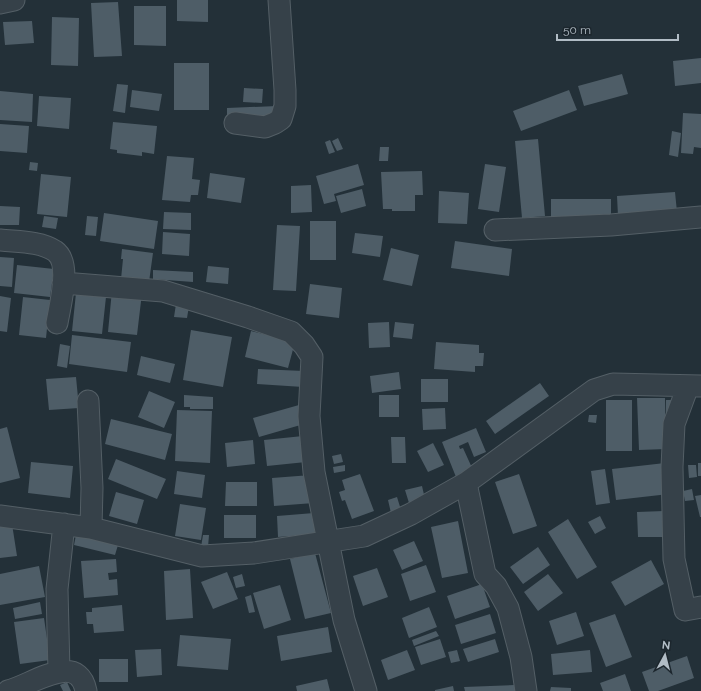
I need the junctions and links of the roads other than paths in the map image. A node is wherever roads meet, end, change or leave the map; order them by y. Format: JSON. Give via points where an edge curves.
{"nodes":[{"id":1,"x":14,"y":0,"type":"edge"},
{"id":2,"x":279,"y":0,"type":"edge"},
{"id":3,"x":0,"y":3,"type":"edge"},
{"id":4,"x":235,"y":123,"type":"dead end"},
{"id":5,"x":701,"y":217,"type":"edge"},
{"id":6,"x":495,"y":230,"type":"dead end"},
{"id":7,"x":0,"y":240,"type":"edge"},
{"id":8,"x":63,"y":283,"type":"junction"},
{"id":9,"x":57,"y":323,"type":"dead end"},
{"id":10,"x":694,"y":386,"type":"edge"},
{"id":11,"x":88,"y":401,"type":"dead end"},
{"id":12,"x":466,"y":483,"type":"junction"},
{"id":13,"x":0,"y":516,"type":"edge"},
{"id":14,"x":64,"y":524,"type":"junction"},
{"id":15,"x":91,"y":528,"type":"junction"},
{"id":16,"x":328,"y":542,"type":"junction"},
{"id":17,"x":693,"y":608,"type":"edge"},
{"id":18,"x":59,"y":672,"type":"junction"},
{"id":19,"x":8,"y":691,"type":"edge"},
{"id":20,"x":86,"y":691,"type":"edge"},
{"id":21,"x":366,"y":691,"type":"edge"},
{"id":22,"x":526,"y":691,"type":"edge"}],
"edges":[{"from":1,"to":3,"type":"street"},
{"from":2,"to":4,"type":"street","via":[[285,90],[285,106],[281,119],[265,127]]},
{"from":5,"to":6,"type":"street","via":[[610,225]]},
{"from":7,"to":8,"type":"street","via":[[38,245],[55,251],[62,260],[65,273]]},
{"from":8,"to":9,"type":"street"},
{"from":8,"to":16,"type":"street","via":[[163,291],[291,332],[312,357],[309,416],[311,444]]},
{"from":10,"to":12,"type":"street","via":[[613,384],[594,390]]},
{"from":10,"to":17,"type":"street","via":[[674,424],[672,467],[674,558]]},
{"from":11,"to":15,"type":"street"},
{"from":12,"to":16,"type":"street","via":[[411,514],[364,536]]},
{"from":12,"to":22,"type":"street","via":[[485,574],[496,586],[508,608],[521,657]]},
{"from":13,"to":14,"type":"street"},
{"from":14,"to":15,"type":"street"},
{"from":14,"to":18,"type":"street","via":[[57,589]]},
{"from":15,"to":16,"type":"street","via":[[202,556],[254,553]]},
{"from":16,"to":21,"type":"street","via":[[344,620]]},
{"from":18,"to":19,"type":"street"},
{"from":18,"to":20,"type":"street","via":[[71,670],[84,683]]}]}
